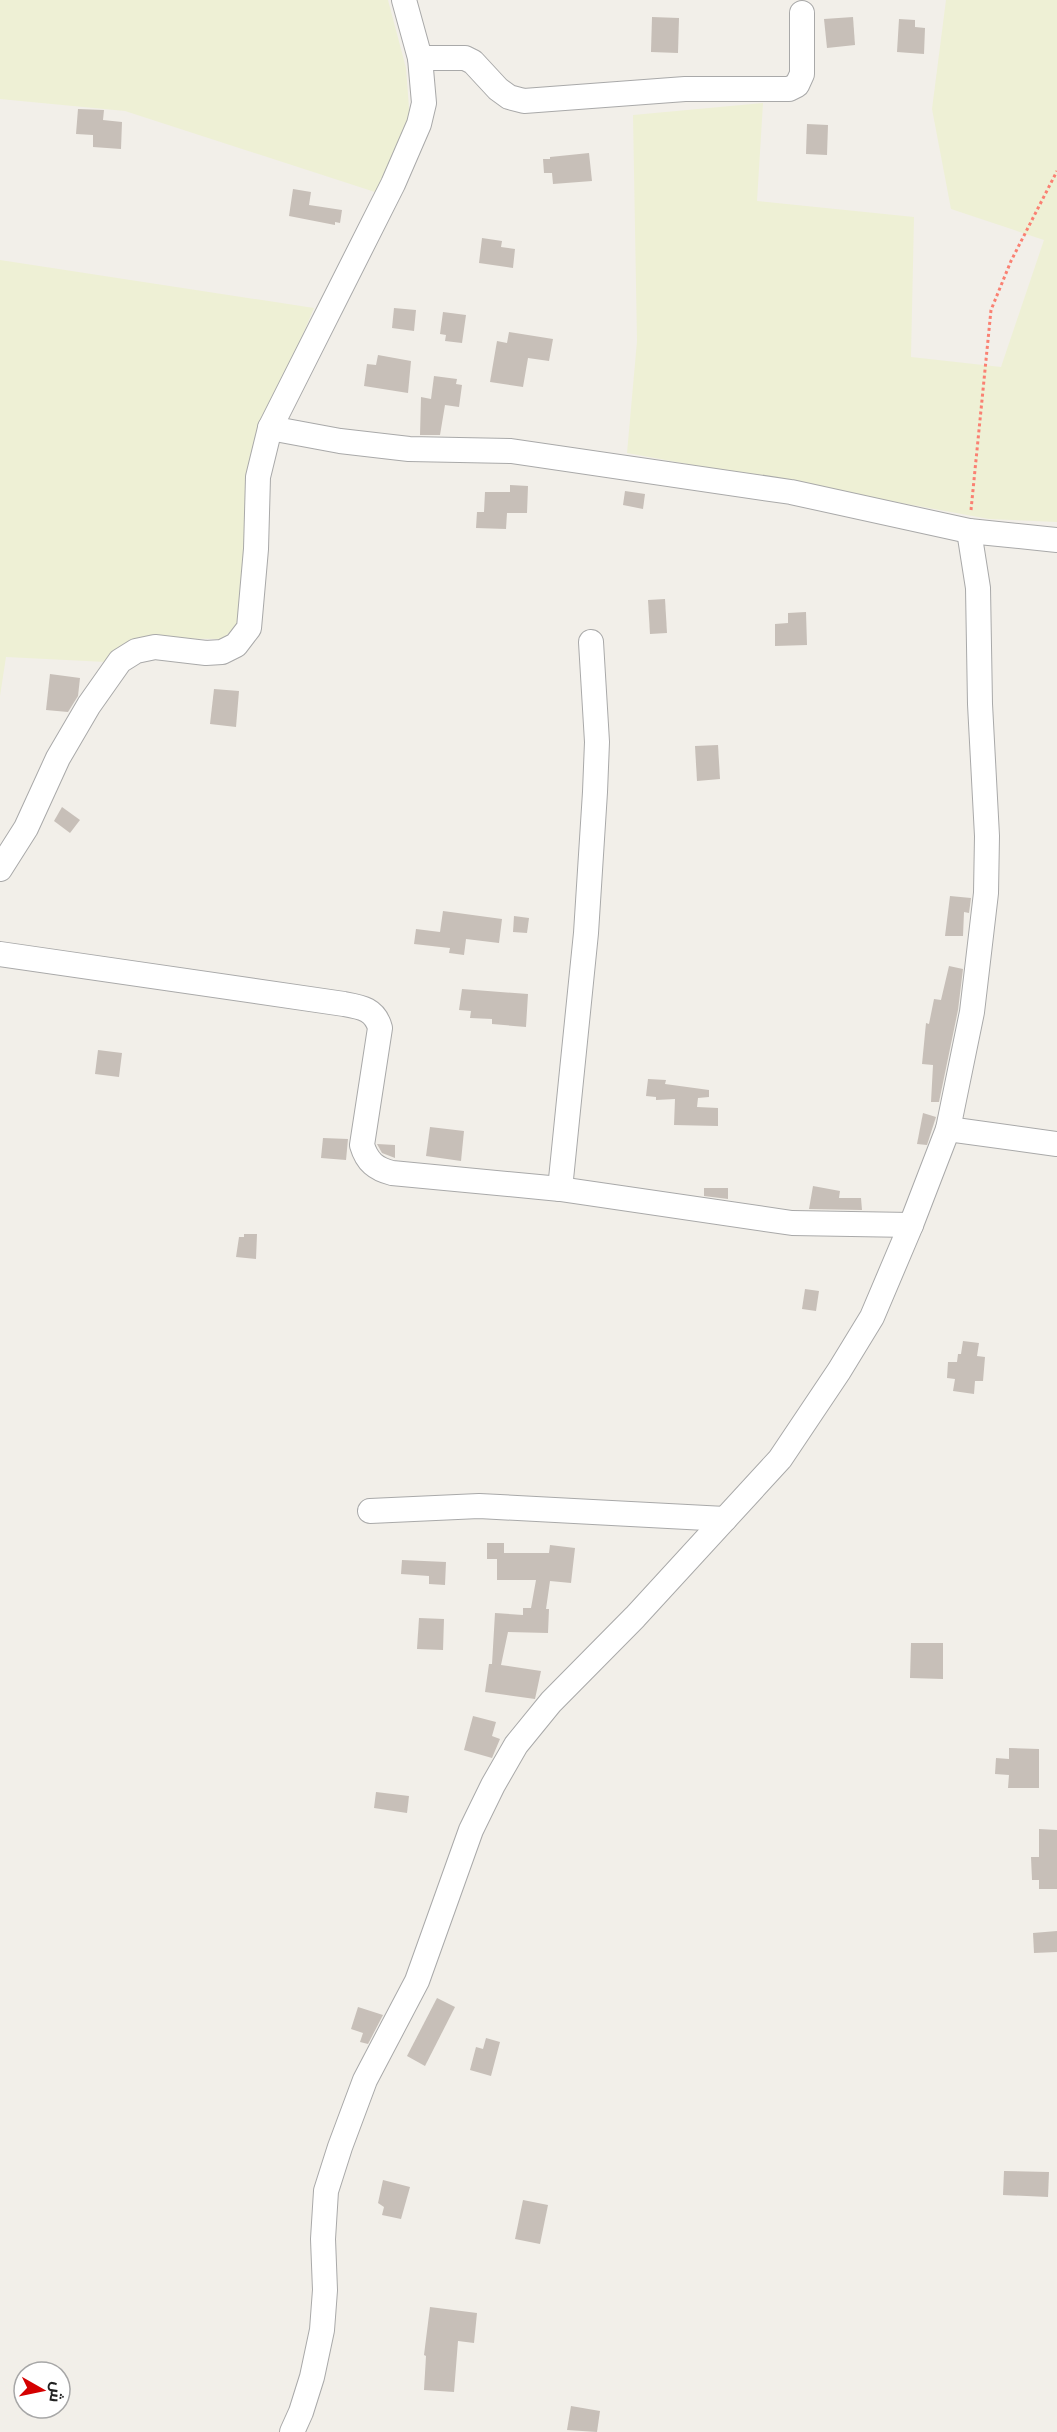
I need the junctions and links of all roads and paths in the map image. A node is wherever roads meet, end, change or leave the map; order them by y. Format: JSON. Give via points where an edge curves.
{"nodes":[{"id":1,"x":404,"y":0,"type":"edge"},
{"id":2,"x":802,"y":13,"type":"dead end"},
{"id":3,"x":420,"y":58,"type":"junction"},
{"id":4,"x":1057,"y":171,"type":"edge"},
{"id":5,"x":270,"y":428,"type":"junction"},
{"id":6,"x":969,"y":531,"type":"junction"},
{"id":7,"x":1057,"y":540,"type":"edge"},
{"id":8,"x":591,"y":642,"type":"dead end"},
{"id":9,"x":0,"y":868,"type":"edge"},
{"id":10,"x":0,"y":954,"type":"edge"},
{"id":11,"x":948,"y":1129,"type":"junction"},
{"id":12,"x":1057,"y":1144,"type":"edge"},
{"id":13,"x":561,"y":1189,"type":"junction"},
{"id":14,"x":911,"y":1225,"type":"junction"},
{"id":15,"x":370,"y":1511,"type":"dead end"},
{"id":16,"x":725,"y":1519,"type":"junction"},
{"id":17,"x":292,"y":2432,"type":"edge"}],
"edges":[{"from":1,"to":3,"type":"street"},
{"from":2,"to":3,"type":"street","via":[[802,74],[797,85],[789,89],[686,89],[524,101],[498,89],[465,58]]},
{"from":3,"to":5,"type":"street","via":[[424,103],[419,124],[393,184]]},
{"from":4,"to":6,"type":"path","via":[[1011,261],[992,310]]},
{"from":5,"to":6,"type":"street","via":[[409,449],[511,451],[699,478],[790,492]]},
{"from":5,"to":9,"type":"street","via":[[258,477],[249,628],[236,645],[222,652],[155,647],[136,651],[120,661],[68,740],[26,828]]},
{"from":6,"to":7,"type":"street"},
{"from":6,"to":11,"type":"street","via":[[978,588],[986,893],[972,1012]]},
{"from":8,"to":13,"type":"street","via":[[597,742],[595,792],[586,933]]},
{"from":10,"to":13,"type":"street","via":[[344,1004],[372,1012],[380,1028],[362,1145],[370,1163],[392,1173]]},
{"from":11,"to":12,"type":"street"},
{"from":11,"to":14,"type":"street"},
{"from":13,"to":14,"type":"street","via":[[780,1222]]},
{"from":14,"to":16,"type":"street","via":[[872,1317],[839,1371],[780,1459]]},
{"from":15,"to":16,"type":"street","via":[[479,1506]]},
{"from":16,"to":17,"type":"street","via":[[516,1744],[471,1830],[417,1981],[365,2080],[326,2191],[322,2330],[312,2377]]}]}
